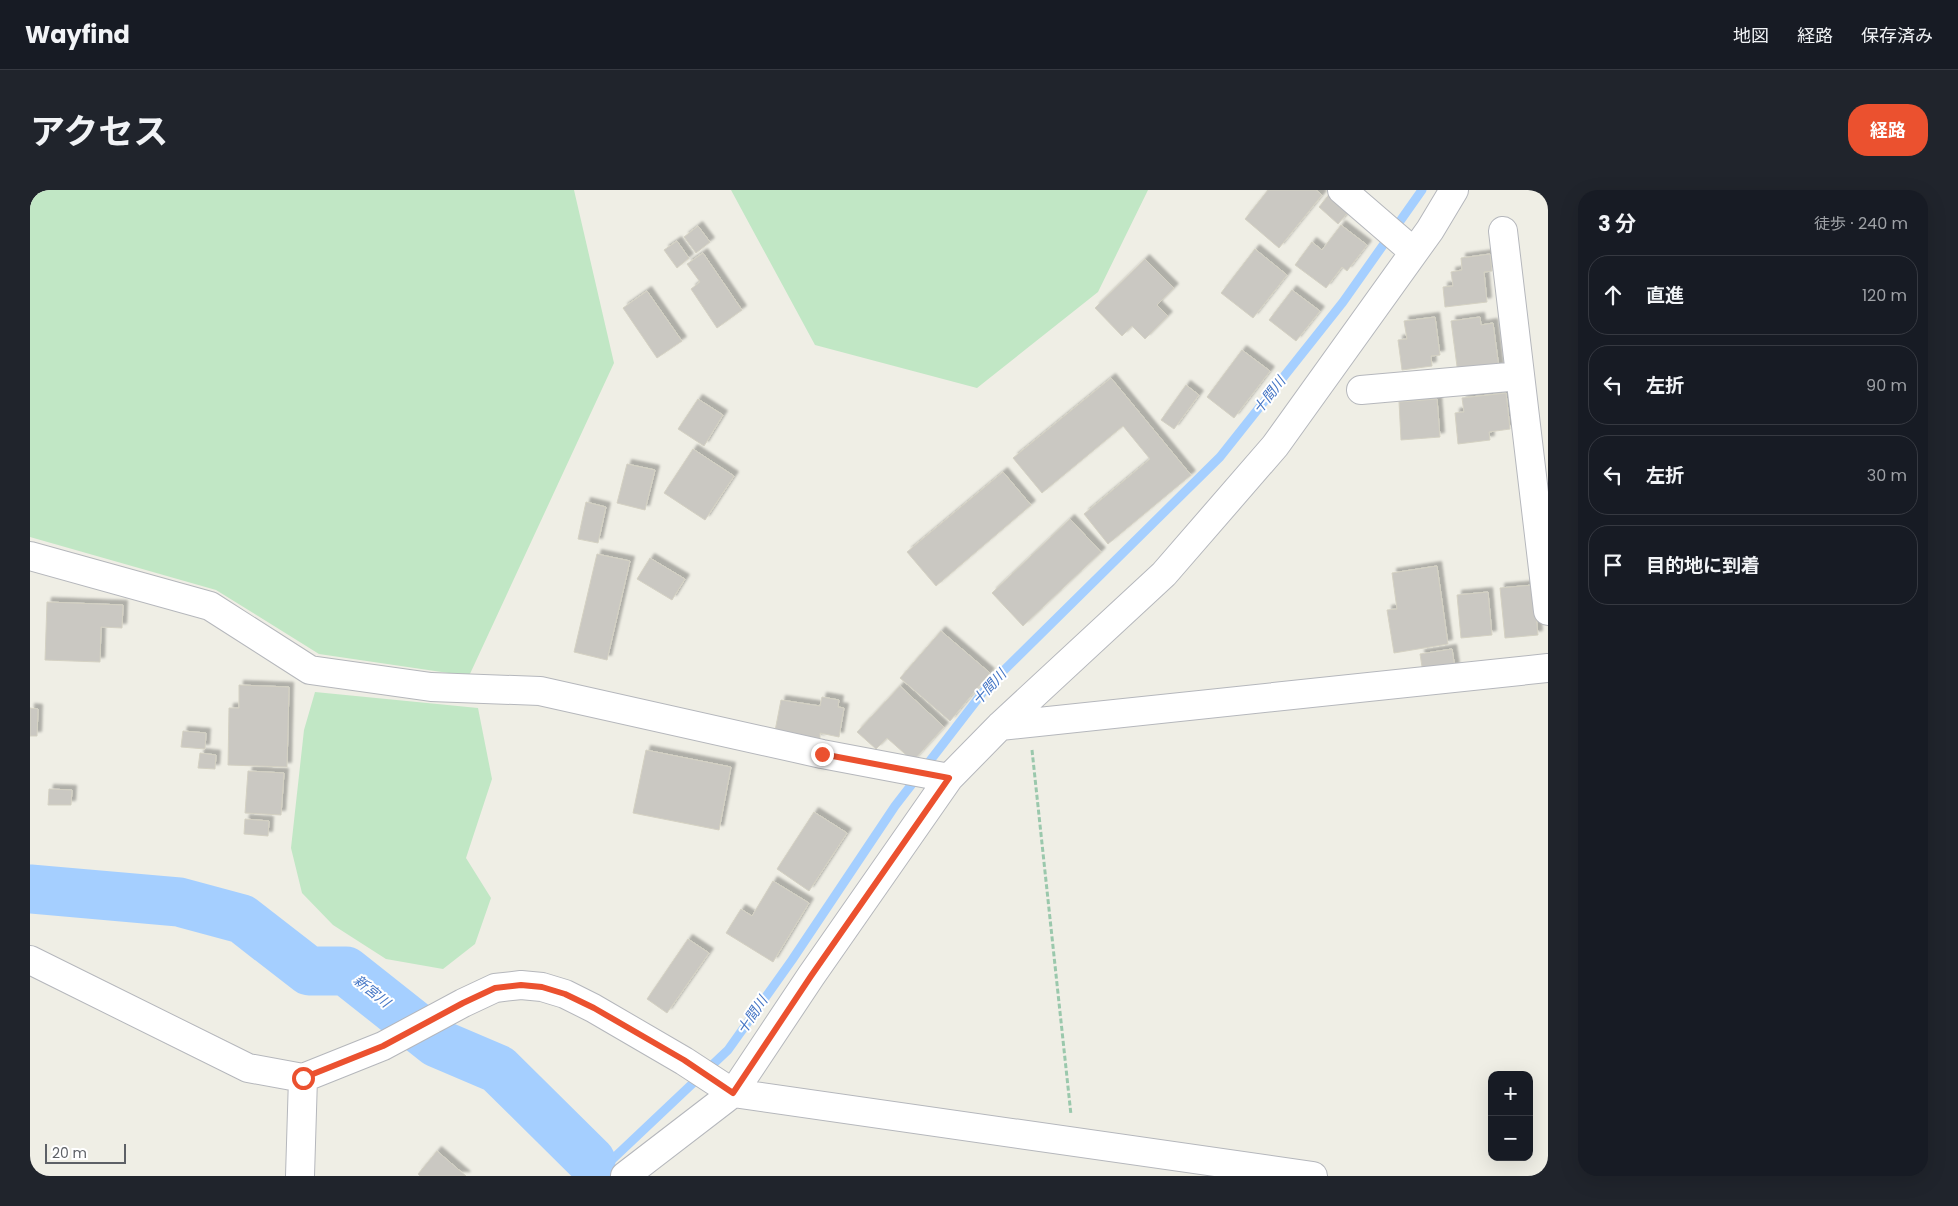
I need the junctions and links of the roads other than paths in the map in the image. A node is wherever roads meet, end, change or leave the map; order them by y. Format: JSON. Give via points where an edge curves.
{"nodes":[{"id":1,"x":1342,"y":190,"type":"edge"},
{"id":2,"x":1454,"y":190,"type":"edge"},
{"id":3,"x":1503,"y":231,"type":"dead end"},
{"id":4,"x":1414,"y":252,"type":"junction"},
{"id":5,"x":1520,"y":376,"type":"junction"},
{"id":6,"x":1361,"y":390,"type":"dead end"},
{"id":7,"x":30,"y":556,"type":"edge"},
{"id":8,"x":1548,"y":611,"type":"edge"},
{"id":9,"x":1548,"y":668,"type":"edge"},
{"id":10,"x":1000,"y":726,"type":"junction"},
{"id":11,"x":949,"y":778,"type":"junction"},
{"id":12,"x":30,"y":960,"type":"edge"},
{"id":13,"x":303,"y":1078,"type":"junction"},
{"id":14,"x":733,"y":1093,"type":"junction"},
{"id":15,"x":1205,"y":1168,"type":"edge"},
{"id":16,"x":630,"y":1172,"type":"edge"},
{"id":17,"x":300,"y":1176,"type":"edge"},
{"id":18,"x":1313,"y":1176,"type":"edge"}],
"edges":[{"from":1,"to":4,"type":"street"},
{"from":2,"to":4,"type":"street"},
{"from":3,"to":5,"type":"street"},
{"from":4,"to":10,"type":"street","via":[[1275,446],[1171,566]]},
{"from":5,"to":6,"type":"street"},
{"from":5,"to":8,"type":"street"},
{"from":7,"to":11,"type":"street","via":[[210,606],[310,670],[431,687],[540,691],[794,748]]},
{"from":9,"to":10,"type":"street"},
{"from":10,"to":11,"type":"street"},
{"from":11,"to":14,"type":"street"},
{"from":12,"to":13,"type":"street","via":[[248,1068]]},
{"from":13,"to":14,"type":"street","via":[[383,1046],[495,988],[521,985],[565,994],[594,1008],[684,1060]]},
{"from":13,"to":17,"type":"street"},
{"from":14,"to":15,"type":"street","via":[[1074,1142]]},
{"from":14,"to":16,"type":"street"},
{"from":15,"to":18,"type":"street"}]}
